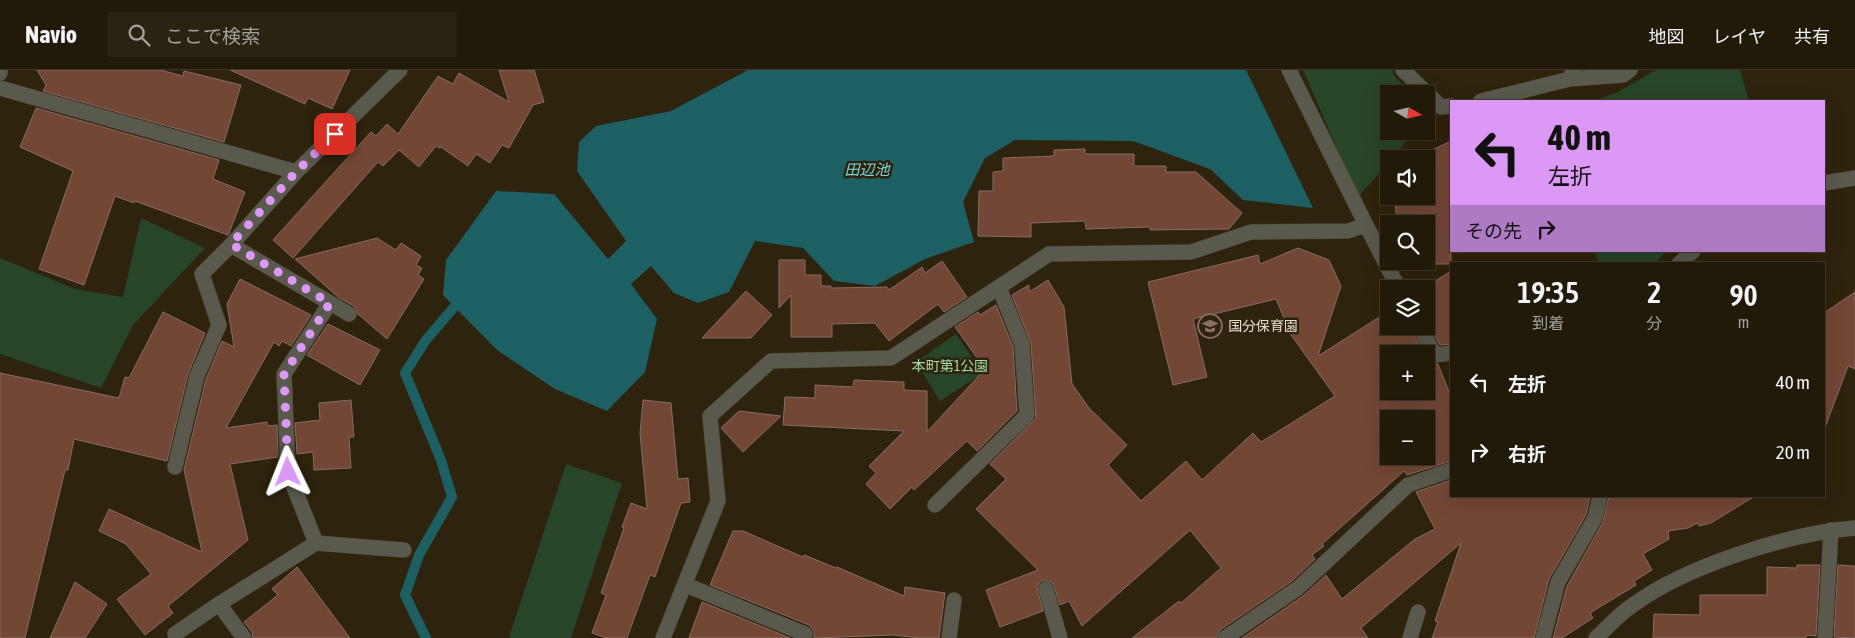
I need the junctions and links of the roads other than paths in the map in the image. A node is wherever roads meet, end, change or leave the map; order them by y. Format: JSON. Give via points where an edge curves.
{"nodes":[{"id":1,"x":400,"y":70,"type":"edge"},
{"id":2,"x":1289,"y":70,"type":"edge"},
{"id":3,"x":1403,"y":70,"type":"edge"},
{"id":4,"x":1630,"y":70,"type":"edge"},
{"id":5,"x":1572,"y":74,"type":"edge"},
{"id":6,"x":0,"y":88,"type":"edge"},
{"id":7,"x":1484,"y":100,"type":"edge"},
{"id":8,"x":1450,"y":106,"type":"edge"},
{"id":9,"x":296,"y":172,"type":"junction"},
{"id":10,"x":1855,"y":178,"type":"edge"},
{"id":11,"x":1825,"y":182,"type":"edge"},
{"id":12,"x":1366,"y":225,"type":"junction"},
{"id":13,"x":233,"y":243,"type":"junction"},
{"id":14,"x":1692,"y":252,"type":"edge"},
{"id":15,"x":1681,"y":262,"type":"edge"},
{"id":16,"x":1394,"y":280,"type":"edge"},
{"id":17,"x":999,"y":287,"type":"junction"},
{"id":18,"x":330,"y":303,"type":"junction"},
{"id":19,"x":349,"y":314,"type":"dead end"},
{"id":20,"x":1424,"y":335,"type":"edge"},
{"id":21,"x":1450,"y":353,"type":"edge"},
{"id":22,"x":175,"y":467,"type":"dead end"},
{"id":23,"x":1450,"y":470,"type":"edge"},
{"id":24,"x":1600,"y":497,"type":"edge"},
{"id":25,"x":935,"y":505,"type":"dead end"},
{"id":26,"x":1855,"y":528,"type":"edge"},
{"id":27,"x":1831,"y":530,"type":"junction"},
{"id":28,"x":316,"y":543,"type":"junction"},
{"id":29,"x":404,"y":550,"type":"dead end"},
{"id":30,"x":686,"y":585,"type":"junction"},
{"id":31,"x":1046,"y":589,"type":"dead end"},
{"id":32,"x":954,"y":600,"type":"dead end"},
{"id":33,"x":219,"y":604,"type":"junction"},
{"id":34,"x":1418,"y":612,"type":"dead end"},
{"id":35,"x":174,"y":634,"type":"dead end"},
{"id":36,"x":244,"y":638,"type":"edge"},
{"id":37,"x":663,"y":638,"type":"edge"},
{"id":38,"x":804,"y":638,"type":"edge"},
{"id":39,"x":949,"y":638,"type":"edge"},
{"id":40,"x":1060,"y":638,"type":"edge"},
{"id":41,"x":1225,"y":638,"type":"edge"},
{"id":42,"x":1410,"y":638,"type":"edge"},
{"id":43,"x":1543,"y":638,"type":"edge"},
{"id":44,"x":1596,"y":638,"type":"edge"},
{"id":45,"x":1826,"y":638,"type":"edge"}],
"edges":[{"from":1,"to":9,"type":"street"},
{"from":2,"to":12,"type":"street"},
{"from":3,"to":8,"type":"street","via":[[1441,107]]},
{"from":4,"to":5,"type":"street","via":[[1623,75]]},
{"from":5,"to":7,"type":"street"},
{"from":6,"to":9,"type":"street"},
{"from":9,"to":13,"type":"street"},
{"from":10,"to":11,"type":"street"},
{"from":12,"to":16,"type":"street"},
{"from":12,"to":17,"type":"street","via":[[1348,231],[1251,232],[1191,252],[1049,254]]},
{"from":13,"to":18,"type":"street"},
{"from":13,"to":22,"type":"street","via":[[202,274],[220,325],[197,376]]},
{"from":14,"to":15,"type":"street"},
{"from":17,"to":25,"type":"street","via":[[1022,345],[1027,415]]},
{"from":17,"to":30,"type":"street","via":[[891,358],[771,361],[710,416],[718,501]]},
{"from":18,"to":19,"type":"street"},
{"from":18,"to":28,"type":"street","via":[[284,374],[288,472]]},
{"from":20,"to":21,"type":"street","via":[[1434,355]]},
{"from":23,"to":41,"type":"street","via":[[1408,485],[1298,588]]},
{"from":24,"to":43,"type":"street","via":[[1595,518],[1558,582]]},
{"from":26,"to":27,"type":"street"},
{"from":27,"to":44,"type":"street","via":[[1744,552],[1678,578],[1632,605]]},
{"from":27,"to":45,"type":"street"},
{"from":28,"to":29,"type":"street"},
{"from":28,"to":33,"type":"street"},
{"from":30,"to":37,"type":"street"},
{"from":30,"to":38,"type":"street","via":[[805,634]]},
{"from":31,"to":40,"type":"street"},
{"from":32,"to":39,"type":"street"},
{"from":33,"to":35,"type":"street"},
{"from":33,"to":36,"type":"street"},
{"from":34,"to":42,"type":"street"}]}
